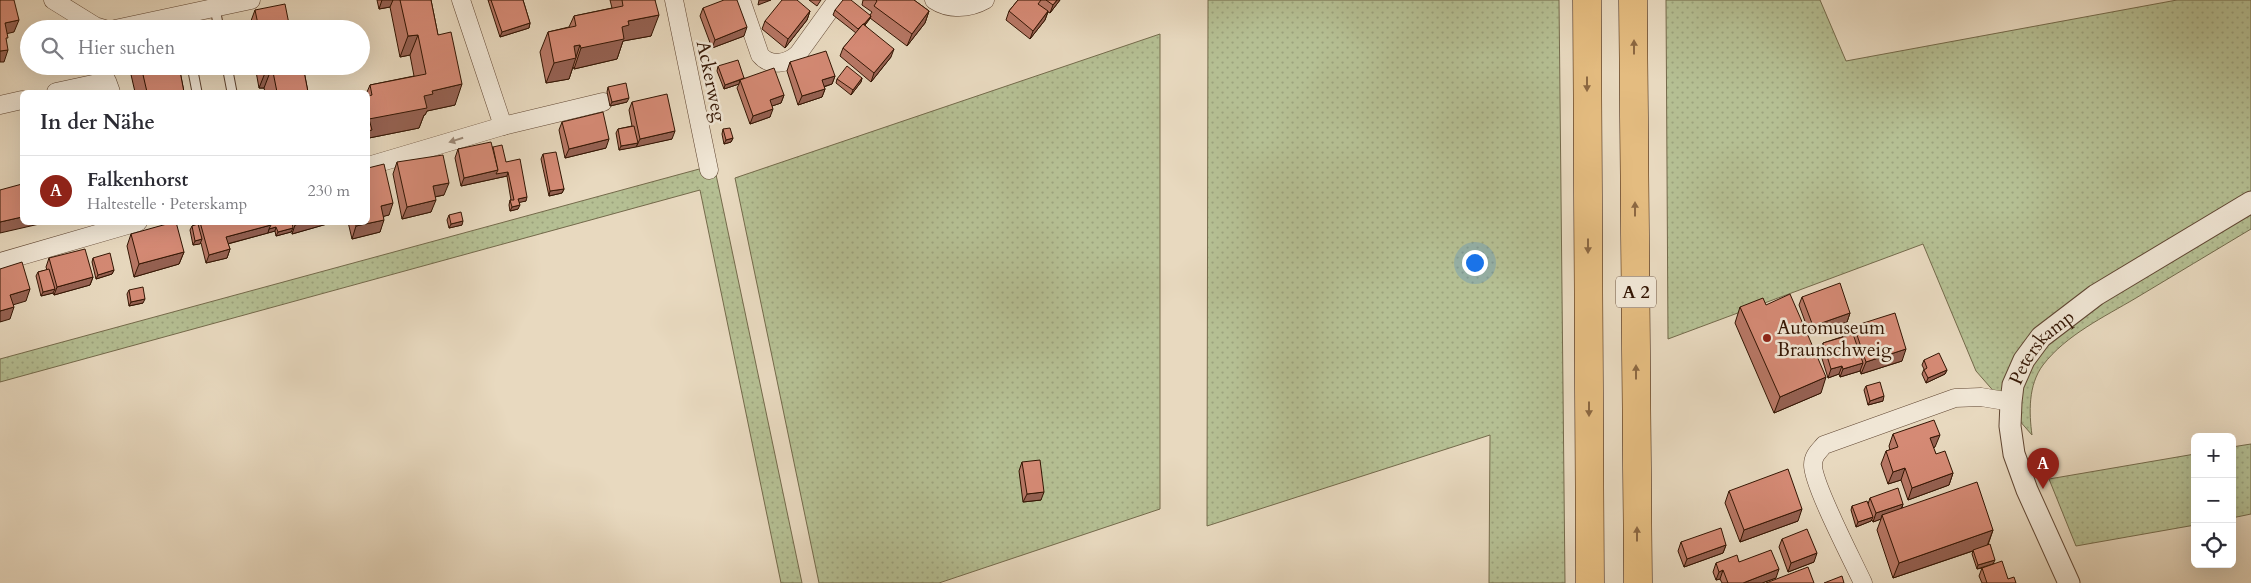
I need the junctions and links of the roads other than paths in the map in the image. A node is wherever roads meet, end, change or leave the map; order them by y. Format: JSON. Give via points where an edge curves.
{"nodes":[{"id":1,"x":53,"y":0,"type":"edge"},
{"id":2,"x":251,"y":0,"type":"edge"},
{"id":3,"x":461,"y":0,"type":"edge"},
{"id":4,"x":674,"y":0,"type":"edge"},
{"id":5,"x":741,"y":0,"type":"edge"},
{"id":6,"x":837,"y":0,"type":"edge"},
{"id":7,"x":934,"y":0,"type":"edge"},
{"id":8,"x":984,"y":0,"type":"edge"},
{"id":9,"x":1587,"y":0,"type":"edge"},
{"id":10,"x":1633,"y":0,"type":"edge"},
{"id":11,"x":214,"y":4,"type":"edge"},
{"id":12,"x":85,"y":20,"type":"edge"},
{"id":13,"x":186,"y":20,"type":"edge"},
{"id":14,"x":217,"y":20,"type":"edge"},
{"id":15,"x":194,"y":75,"type":"edge"},
{"id":16,"x":229,"y":75,"type":"edge"},
{"id":17,"x":107,"y":80,"type":"edge"},
{"id":18,"x":64,"y":90,"type":"edge"},
{"id":19,"x":197,"y":90,"type":"edge"},
{"id":20,"x":232,"y":90,"type":"edge"},
{"id":21,"x":20,"y":100,"type":"edge"},
{"id":22,"x":603,"y":102,"type":"dead end"},
{"id":23,"x":0,"y":105,"type":"edge"},
{"id":24,"x":503,"y":126,"type":"junction"},
{"id":25,"x":370,"y":165,"type":"edge"},
{"id":26,"x":710,"y":170,"type":"dead end"},
{"id":27,"x":2251,"y":202,"type":"edge"},
{"id":28,"x":128,"y":225,"type":"edge"},
{"id":29,"x":0,"y":262,"type":"edge"},
{"id":30,"x":2011,"y":402,"type":"junction"},
{"id":31,"x":1590,"y":583,"type":"edge"},
{"id":32,"x":1638,"y":583,"type":"edge"},
{"id":33,"x":1863,"y":583,"type":"edge"},
{"id":34,"x":2069,"y":583,"type":"edge"}],
"edges":[{"from":1,"to":12,"type":"street"},
{"from":2,"to":11,"type":"street"},
{"from":3,"to":24,"type":"street"},
{"from":4,"to":26,"type":"street","name":"Ackerweg"},
{"from":5,"to":6,"type":"street","via":[[760,55],[765,62],[774,63],[792,59],[798,54]]},
{"from":7,"to":8,"type":"street","via":[[955,7]]},
{"from":9,"to":31,"type":"highway","number":"A 2","one_way":true},
{"from":32,"to":10,"type":"highway","number":"A 2","one_way":true},
{"from":11,"to":13,"type":"street"},
{"from":11,"to":14,"type":"lane"},
{"from":15,"to":19,"type":"lane"},
{"from":16,"to":20,"type":"lane"},
{"from":17,"to":18,"type":"street"},
{"from":21,"to":23,"type":"street"},
{"from":22,"to":24,"type":"street"},
{"from":24,"to":25,"type":"street","one_way":true},
{"from":27,"to":30,"type":"street","name":"Peterskamp","via":[[2096,295],[2054,325],[2024,360]]},
{"from":28,"to":29,"type":"street"},
{"from":30,"to":33,"type":"street","via":[[1973,397],[1944,400],[1824,446],[1816,454],[1813,466],[1821,490]]},
{"from":30,"to":34,"type":"street","name":"Peterskamp","via":[[2011,440],[2018,469]]}]}
